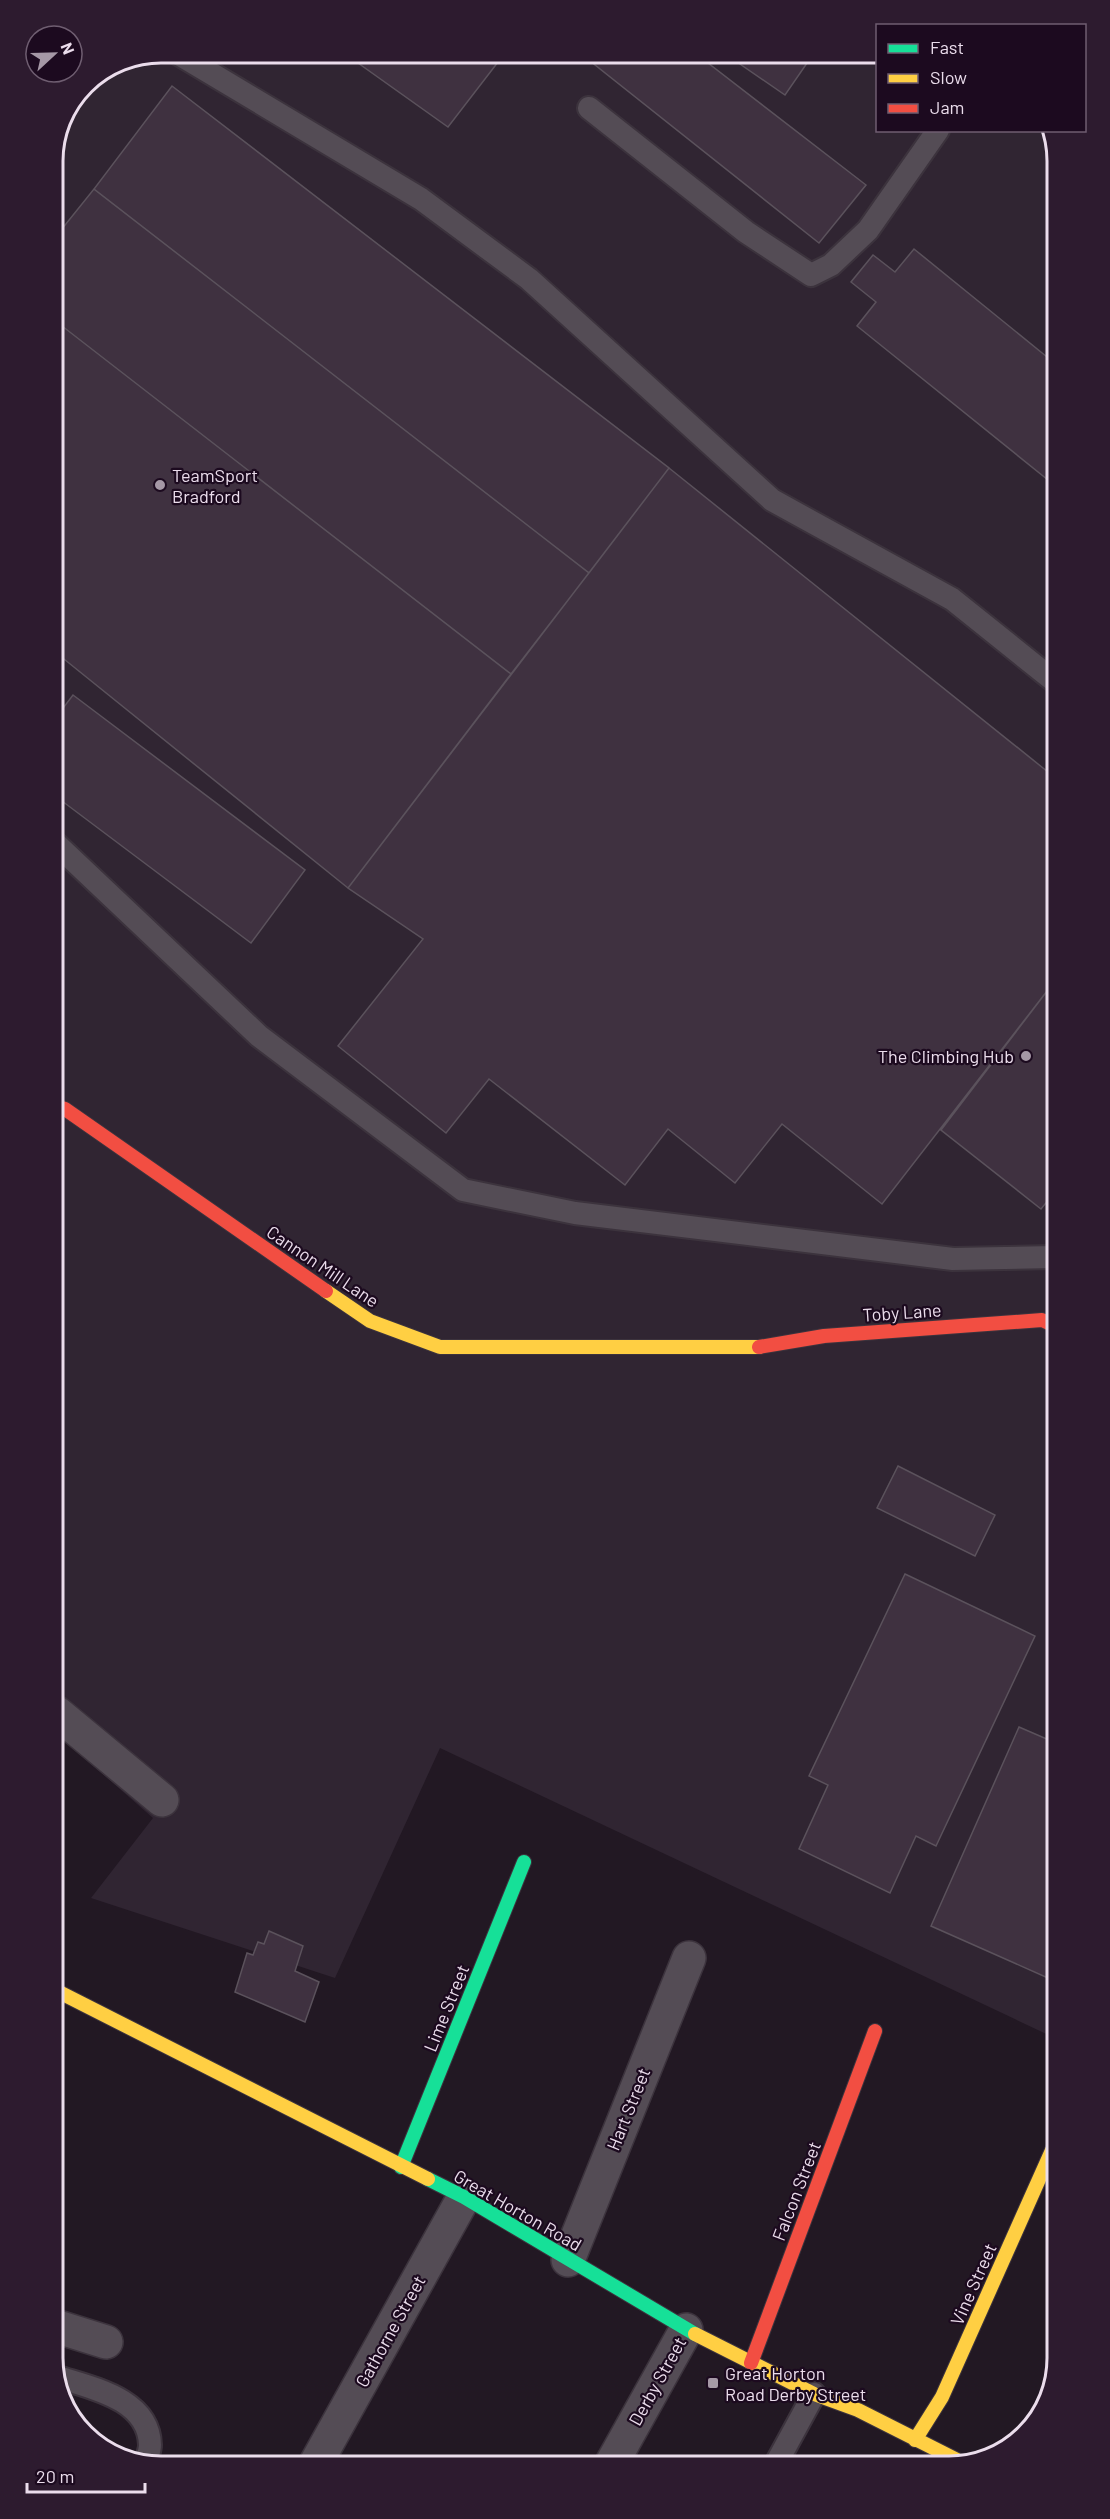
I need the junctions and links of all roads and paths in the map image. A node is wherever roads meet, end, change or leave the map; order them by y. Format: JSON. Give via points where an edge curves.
{"nodes":[{"id":1,"x":195,"y":63,"type":"edge"},
{"id":2,"x":589,"y":108,"type":"dead end"},
{"id":3,"x":937,"y":132,"type":"edge"},
{"id":4,"x":1047,"y":675,"type":"edge"},
{"id":5,"x":63,"y":851,"type":"edge"},
{"id":6,"x":63,"y":1108,"type":"edge"},
{"id":7,"x":1047,"y":1257,"type":"edge"},
{"id":8,"x":1047,"y":1322,"type":"edge"},
{"id":9,"x":752,"y":1348,"type":"joint"},
{"id":10,"x":63,"y":1718,"type":"edge"},
{"id":11,"x":162,"y":1800,"type":"dead end"},
{"id":12,"x":524,"y":1862,"type":"dead end"},
{"id":13,"x":689,"y":1958,"type":"dead end"},
{"id":14,"x":63,"y":1994,"type":"edge"},
{"id":15,"x":875,"y":2031,"type":"dead end"},
{"id":16,"x":1047,"y":2161,"type":"edge"},
{"id":17,"x":401,"y":2167,"type":"junction"},
{"id":18,"x":464,"y":2197,"type":"junction"},
{"id":19,"x":568,"y":2260,"type":"junction"},
{"id":20,"x":63,"y":2329,"type":"edge"},
{"id":21,"x":686,"y":2330,"type":"junction"},
{"id":22,"x":106,"y":2342,"type":"dead end"},
{"id":23,"x":751,"y":2363,"type":"junction"},
{"id":24,"x":66,"y":2379,"type":"edge"},
{"id":25,"x":814,"y":2394,"type":"junction"},
{"id":26,"x":915,"y":2440,"type":"junction"},
{"id":27,"x":148,"y":2455,"type":"edge"},
{"id":28,"x":320,"y":2456,"type":"edge"},
{"id":29,"x":616,"y":2456,"type":"edge"},
{"id":30,"x":780,"y":2456,"type":"edge"},
{"id":31,"x":949,"y":2456,"type":"edge"}],
"edges":[{"from":1,"to":4,"type":"lane","via":[[421,199],[529,279],[772,500],[952,599]]},
{"from":2,"to":3,"type":"lane","via":[[746,232],[811,275],[831,266],[868,230]]},
{"from":5,"to":7,"type":"lane","via":[[259,1036],[463,1190],[575,1213],[953,1258]]},
{"from":6,"to":9,"type":"street","name":"Cannon Mill Lane","via":[[370,1321],[440,1347]]},
{"from":8,"to":9,"type":"street","name":"Toby Lane","via":[[824,1336]]},
{"from":10,"to":11,"type":"street"},
{"from":12,"to":17,"type":"street","name":"Lime Street"},
{"from":13,"to":19,"type":"street","name":"Hart Street"},
{"from":14,"to":17,"type":"street","name":"Great Horton Road"},
{"from":15,"to":23,"type":"street","name":"Falcon Street"},
{"from":16,"to":26,"type":"street","name":"Vine Street","via":[[942,2397]]},
{"from":17,"to":18,"type":"street","name":"Great Horton Road"},
{"from":18,"to":19,"type":"street","name":"Great Horton Road"},
{"from":18,"to":28,"type":"street","name":"Gathorne Street"},
{"from":19,"to":21,"type":"street","name":"Great Horton Road"},
{"from":20,"to":22,"type":"street"},
{"from":21,"to":23,"type":"street","name":"Great Horton Road"},
{"from":21,"to":29,"type":"street","name":"Derby Street"},
{"from":23,"to":25,"type":"street","name":"Great Horton Road"},
{"from":24,"to":27,"type":"lane","via":[[113,2395],[141,2416],[150,2444]]},
{"from":25,"to":26,"type":"street","name":"Great Horton Road","via":[[858,2410]]},
{"from":25,"to":30,"type":"lane"},
{"from":26,"to":31,"type":"street","name":"Great Horton Road"}]}
